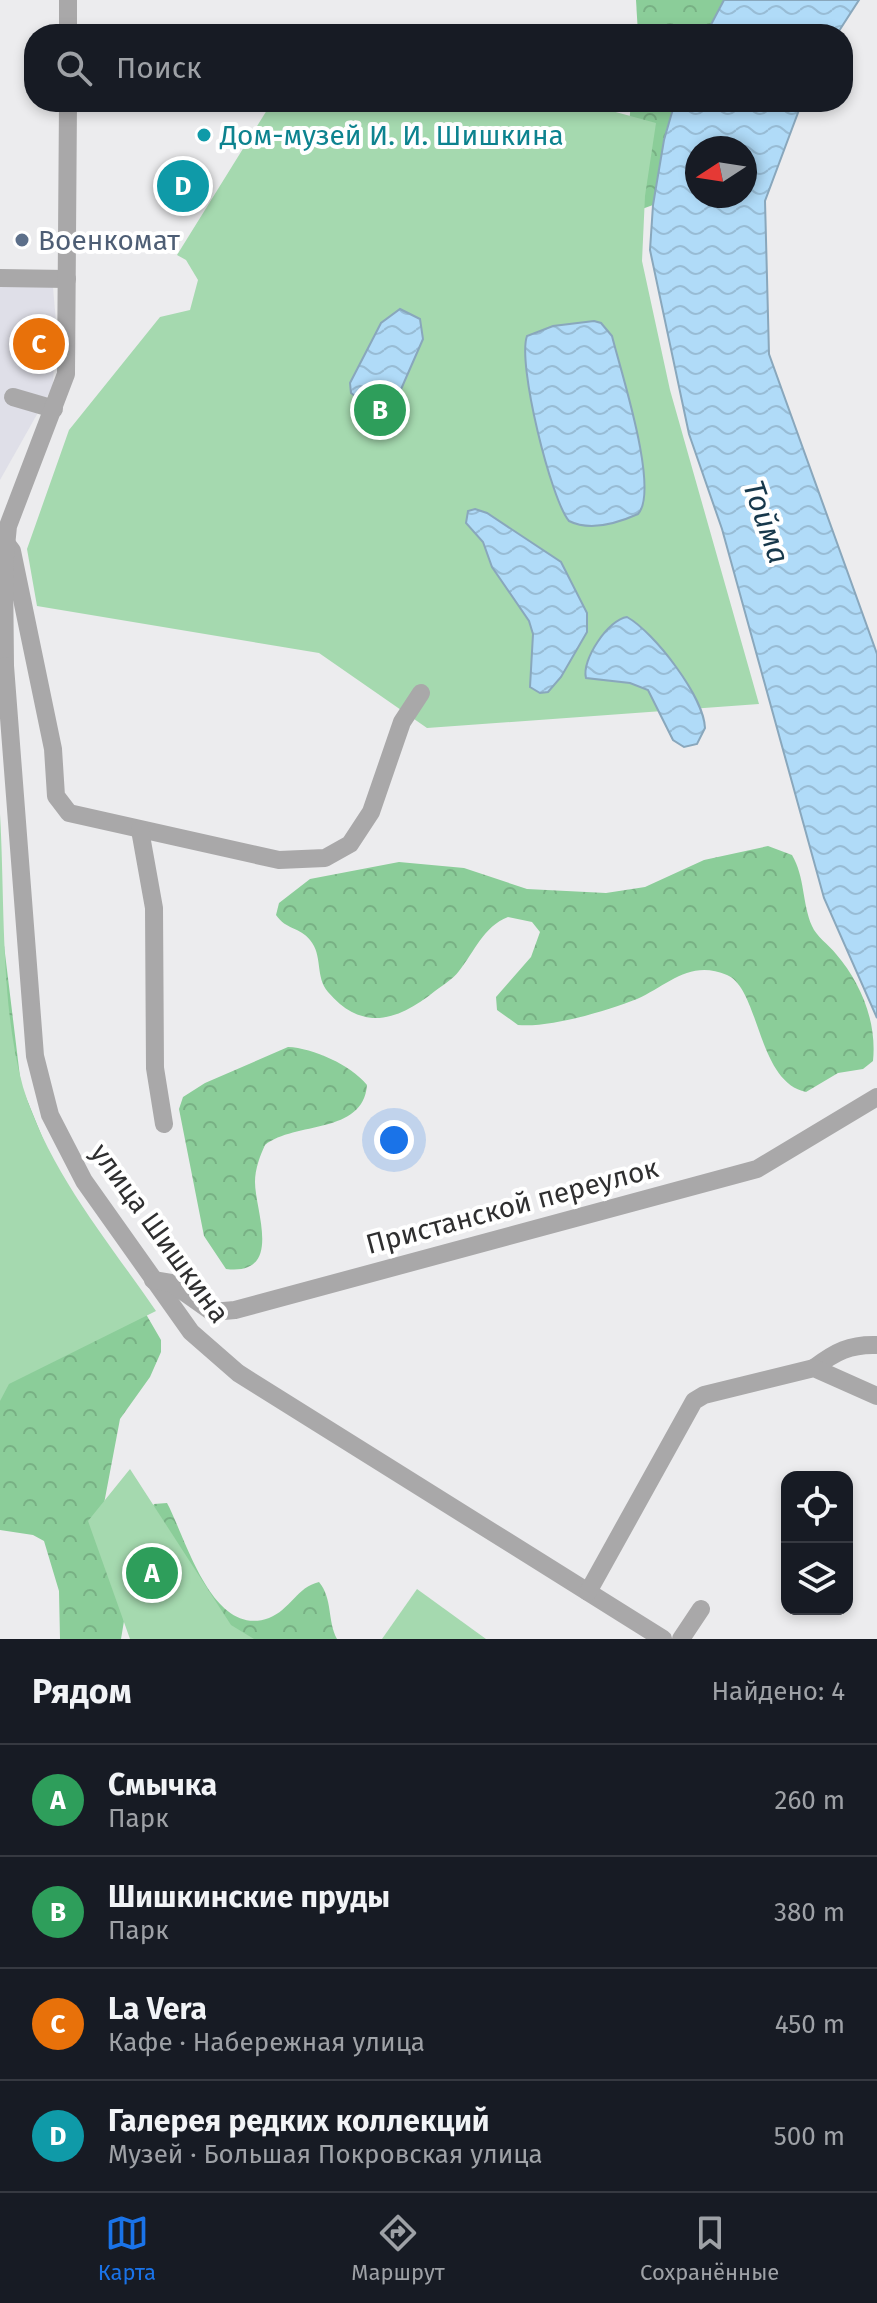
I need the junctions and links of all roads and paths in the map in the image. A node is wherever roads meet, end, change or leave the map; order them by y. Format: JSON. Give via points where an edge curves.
{"nodes":[{"id":1,"x":68,"y":0,"type":"edge"},
{"id":2,"x":68,"y":24,"type":"edge"},
{"id":3,"x":68,"y":112,"type":"edge"},
{"id":4,"x":0,"y":278,"type":"edge"},
{"id":5,"x":67,"y":279,"type":"junction"},
{"id":6,"x":13,"y":397,"type":"dead end"},
{"id":7,"x":54,"y":409,"type":"junction"},
{"id":8,"x":6,"y":543,"type":"junction"},
{"id":9,"x":2,"y":666,"type":"edge"},
{"id":10,"x":421,"y":693,"type":"dead end"},
{"id":11,"x":140,"y":830,"type":"junction"},
{"id":12,"x":877,"y":1097,"type":"edge"},
{"id":13,"x":164,"y":1124,"type":"dead end"},
{"id":14,"x":153,"y":1280,"type":"junction"},
{"id":15,"x":877,"y":1345,"type":"edge"},
{"id":16,"x":814,"y":1368,"type":"junction"},
{"id":17,"x":877,"y":1396,"type":"edge"},
{"id":18,"x":588,"y":1592,"type":"junction"},
{"id":19,"x":701,"y":1609,"type":"dead end"},
{"id":20,"x":663,"y":1639,"type":"edge"},
{"id":21,"x":681,"y":1639,"type":"edge"}],
"edges":[{"from":1,"to":2,"type":"street"},
{"from":3,"to":5,"type":"street","name":"улица Шишкина"},
{"from":4,"to":5,"type":"street"},
{"from":5,"to":7,"type":"street","name":"улица Шишкина","via":[[66,374]]},
{"from":6,"to":7,"type":"street"},
{"from":7,"to":8,"type":"street","name":"улица Шишкина","via":[[12,508]]},
{"from":8,"to":9,"type":"street","name":"улица Шишкина"},
{"from":8,"to":11,"type":"street","via":[[12,551],[50,733],[59,804],[69,813]]},
{"from":9,"to":14,"type":"street","name":"улица Шишкина","via":[[30,1022],[40,1081],[64,1147]]},
{"from":10,"to":11,"type":"street","via":[[402,722],[371,812],[350,844],[325,858],[279,860]]},
{"from":11,"to":13,"type":"street","via":[[154,908],[155,1068]]},
{"from":12,"to":14,"type":"street","name":"Пристанской переулок","via":[[757,1169],[235,1310],[212,1312],[171,1283]]},
{"from":14,"to":18,"type":"street","name":"улица Шишкина","via":[[191,1332],[238,1373]]},
{"from":15,"to":16,"type":"street","via":[[837,1351]]},
{"from":16,"to":17,"type":"street"},
{"from":16,"to":18,"type":"street","via":[[694,1401]]},
{"from":18,"to":20,"type":"street","name":"улица Шишкина"},
{"from":19,"to":21,"type":"street"}]}
